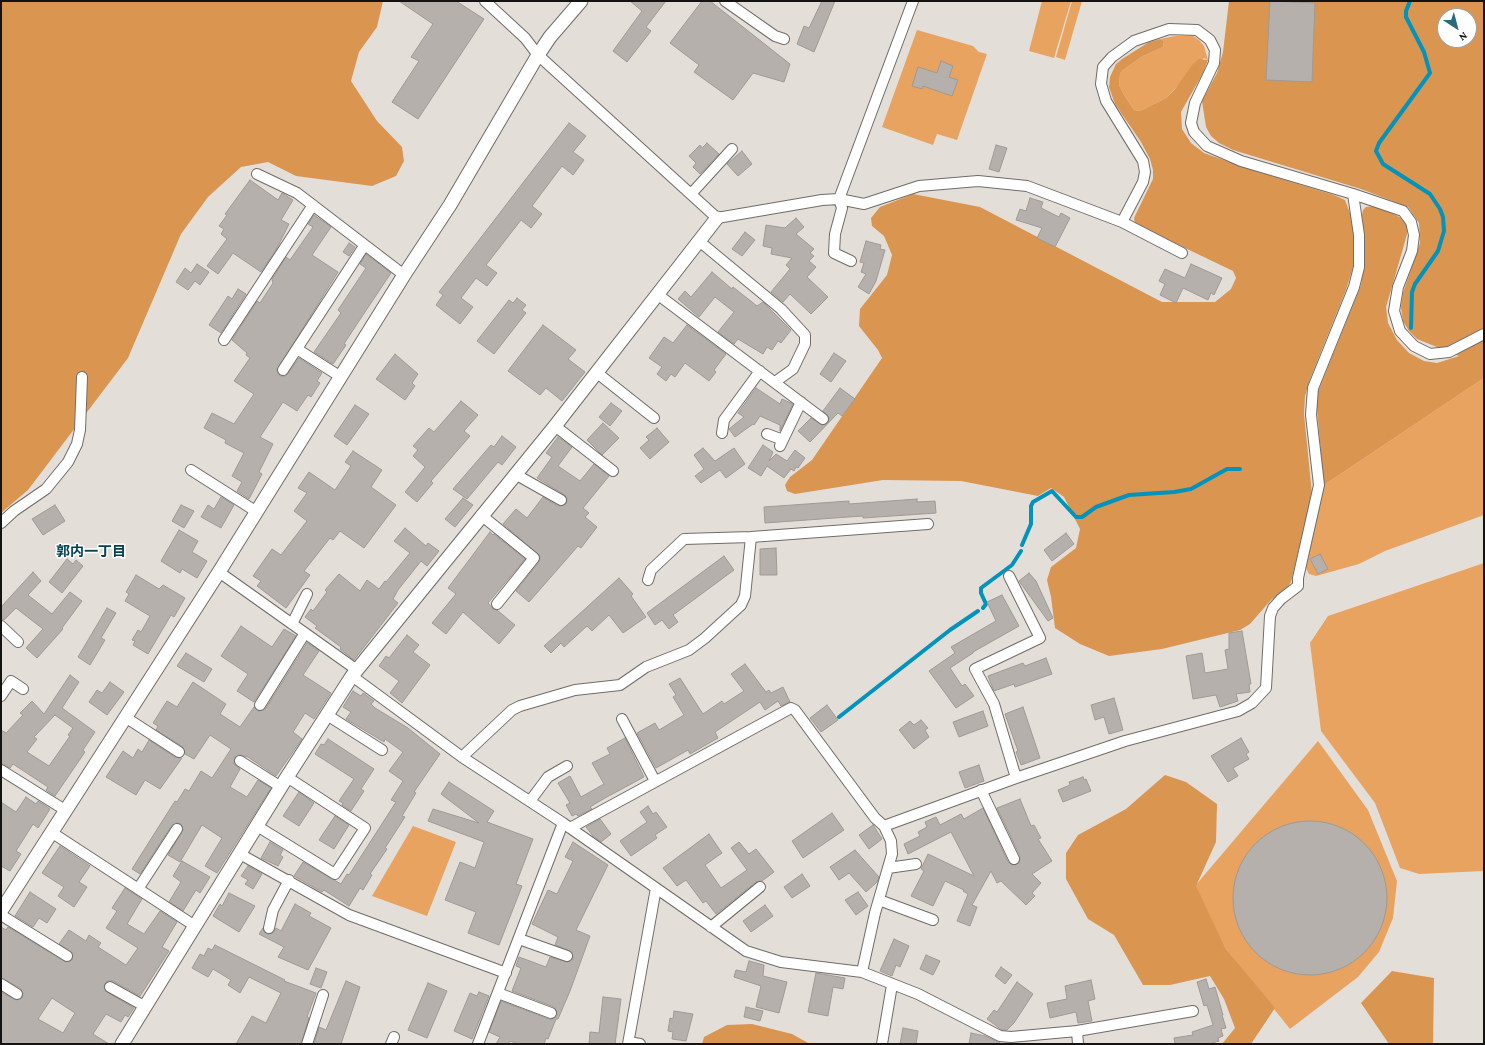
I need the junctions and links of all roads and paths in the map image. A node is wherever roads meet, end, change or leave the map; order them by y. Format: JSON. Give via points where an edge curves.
{"nodes":[{"id":1,"x":485,"y":1,"type":"edge"},
{"id":2,"x":581,"y":1,"type":"edge"},
{"id":3,"x":725,"y":1,"type":"edge"},
{"id":4,"x":913,"y":1,"type":"edge"},
{"id":5,"x":784,"y":40,"type":"dead end"},
{"id":6,"x":538,"y":55,"type":"junction"},
{"id":7,"x":732,"y":148,"type":"dead end"},
{"id":8,"x":257,"y":174,"type":"dead end"},
{"id":9,"x":691,"y":194,"type":"junction"},
{"id":10,"x":1353,"y":194,"type":"junction"},
{"id":11,"x":838,"y":199,"type":"junction"},
{"id":12,"x":313,"y":205,"type":"junction"},
{"id":13,"x":717,"y":218,"type":"junction"},
{"id":14,"x":1122,"y":222,"type":"junction"},
{"id":15,"x":699,"y":241,"type":"junction"},
{"id":16,"x":364,"y":246,"type":"junction"},
{"id":17,"x":1182,"y":253,"type":"dead end"},
{"id":18,"x":851,"y":261,"type":"dead end"},
{"id":19,"x":404,"y":275,"type":"junction"},
{"id":20,"x":658,"y":294,"type":"junction"},
{"id":21,"x":1484,"y":334,"type":"edge"},
{"id":22,"x":224,"y":340,"type":"dead end"},
{"id":23,"x":297,"y":349,"type":"junction"},
{"id":24,"x":283,"y":370,"type":"dead end"},
{"id":25,"x":760,"y":371,"type":"junction"},
{"id":26,"x":596,"y":372,"type":"junction"},
{"id":27,"x":82,"y":377,"type":"dead end"},
{"id":28,"x":341,"y":377,"type":"junction"},
{"id":29,"x":775,"y":382,"type":"junction"},
{"id":30,"x":801,"y":402,"type":"junction"},
{"id":31,"x":654,"y":418,"type":"dead end"},
{"id":32,"x":823,"y":419,"type":"dead end"},
{"id":33,"x":555,"y":426,"type":"junction"},
{"id":34,"x":722,"y":432,"type":"dead end"},
{"id":35,"x":767,"y":434,"type":"dead end"},
{"id":36,"x":191,"y":470,"type":"dead end"},
{"id":37,"x":613,"y":471,"type":"dead end"},
{"id":38,"x":515,"y":474,"type":"junction"},
{"id":39,"x":561,"y":500,"type":"dead end"},
{"id":40,"x":257,"y":512,"type":"junction"},
{"id":41,"x":482,"y":515,"type":"junction"},
{"id":42,"x":1,"y":523,"type":"edge"},
{"id":43,"x":928,"y":524,"type":"dead end"},
{"id":44,"x":751,"y":537,"type":"junction"},
{"id":45,"x":219,"y":572,"type":"junction"},
{"id":46,"x":1009,"y":576,"type":"dead end"},
{"id":47,"x":648,"y":580,"type":"dead end"},
{"id":48,"x":307,"y":594,"type":"dead end"},
{"id":49,"x":497,"y":604,"type":"dead end"},
{"id":50,"x":292,"y":624,"type":"junction"},
{"id":51,"x":1,"y":626,"type":"edge"},
{"id":52,"x":305,"y":633,"type":"junction"},
{"id":53,"x":18,"y":642,"type":"dead end"},
{"id":54,"x":355,"y":673,"type":"junction"},
{"id":55,"x":23,"y":689,"type":"dead end"},
{"id":56,"x":1,"y":696,"type":"edge"},
{"id":57,"x":260,"y":705,"type":"dead end"},
{"id":58,"x":327,"y":715,"type":"junction"},
{"id":59,"x":125,"y":717,"type":"junction"},
{"id":60,"x":622,"y":719,"type":"dead end"},
{"id":61,"x":382,"y":750,"type":"dead end"},
{"id":62,"x":179,"y":752,"type":"dead end"},
{"id":63,"x":462,"y":757,"type":"junction"},
{"id":64,"x":240,"y":761,"type":"dead end"},
{"id":65,"x":567,"y":766,"type":"dead end"},
{"id":66,"x":1,"y":770,"type":"edge"},
{"id":67,"x":1016,"y":778,"type":"junction"},
{"id":68,"x":655,"y":781,"type":"junction"},
{"id":69,"x":284,"y":782,"type":"junction"},
{"id":70,"x":981,"y":790,"type":"junction"},
{"id":71,"x":530,"y":801,"type":"junction"},
{"id":72,"x":65,"y":810,"type":"junction"},
{"id":73,"x":257,"y":826,"type":"junction"},
{"id":74,"x":567,"y":826,"type":"junction"},
{"id":75,"x":884,"y":826,"type":"junction"},
{"id":76,"x":177,"y":829,"type":"dead end"},
{"id":77,"x":51,"y":832,"type":"junction"},
{"id":78,"x":240,"y":854,"type":"junction"},
{"id":79,"x":1014,"y":859,"type":"dead end"},
{"id":80,"x":916,"y":864,"type":"dead end"},
{"id":81,"x":888,"y":868,"type":"junction"},
{"id":82,"x":289,"y":880,"type":"junction"},
{"id":83,"x":760,"y":887,"type":"dead end"},
{"id":84,"x":656,"y":888,"type":"junction"},
{"id":85,"x":138,"y":889,"type":"junction"},
{"id":86,"x":879,"y":900,"type":"junction"},
{"id":87,"x":1,"y":911,"type":"edge"},
{"id":88,"x":1,"y":915,"type":"edge"},
{"id":89,"x":933,"y":920,"type":"dead end"},
{"id":90,"x":195,"y":926,"type":"junction"},
{"id":91,"x":711,"y":927,"type":"junction"},
{"id":92,"x":269,"y":928,"type":"dead end"},
{"id":93,"x":519,"y":939,"type":"junction"},
{"id":94,"x":67,"y":956,"type":"dead end"},
{"id":95,"x":567,"y":956,"type":"dead end"},
{"id":96,"x":862,"y":972,"type":"junction"},
{"id":97,"x":506,"y":973,"type":"junction"},
{"id":98,"x":1,"y":984,"type":"edge"},
{"id":99,"x":892,"y":985,"type":"junction"},
{"id":100,"x":110,"y":987,"type":"dead end"},
{"id":101,"x":498,"y":993,"type":"junction"},
{"id":102,"x":17,"y":994,"type":"dead end"},
{"id":103,"x":322,"y":995,"type":"dead end"},
{"id":104,"x":146,"y":1007,"type":"junction"},
{"id":105,"x":1193,"y":1012,"type":"dead end"},
{"id":106,"x":551,"y":1013,"type":"dead end"},
{"id":107,"x":1077,"y":1031,"type":"junction"},
{"id":108,"x":628,"y":1043,"type":"edge"},
{"id":109,"x":122,"y":1044,"type":"edge"},
{"id":110,"x":307,"y":1044,"type":"edge"},
{"id":111,"x":478,"y":1044,"type":"edge"},
{"id":112,"x":640,"y":1044,"type":"edge"},
{"id":113,"x":882,"y":1044,"type":"edge"},
{"id":114,"x":1078,"y":1044,"type":"edge"}],
"edges":[{"from":1,"to":6,"type":"street","via":[[525,38]]},
{"from":2,"to":6,"type":"street"},
{"from":3,"to":5,"type":"street"},
{"from":4,"to":11,"type":"street"},
{"from":6,"to":9,"type":"street"},
{"from":6,"to":19,"type":"street","via":[[450,205]]},
{"from":7,"to":9,"type":"street"},
{"from":8,"to":12,"type":"street","via":[[297,193]]},
{"from":9,"to":13,"type":"street"},
{"from":10,"to":14,"type":"street","via":[[1241,161],[1206,146],[1194,132],[1191,123],[1195,104],[1214,63],[1215,50],[1210,40],[1197,30],[1169,29],[1134,41],[1103,67],[1101,84],[1106,101],[1143,161],[1145,172],[1143,182]]},
{"from":10,"to":21,"type":"street","via":[[1403,211],[1411,222],[1414,234],[1412,251],[1398,287],[1394,311],[1400,331],[1414,346],[1430,354],[1449,352]]},
{"from":10,"to":67,"type":"street","via":[[1359,235],[1359,267],[1354,287],[1313,388],[1311,415],[1319,485],[1298,586],[1281,599],[1270,616],[1266,688],[1252,703],[1238,711],[1125,741]]},
{"from":11,"to":13,"type":"street"},
{"from":11,"to":14,"type":"street","via":[[864,204],[919,186],[978,181],[1026,186]]},
{"from":11,"to":18,"type":"street","via":[[842,208],[835,234],[834,253]]},
{"from":12,"to":16,"type":"street"},
{"from":12,"to":22,"type":"street"},
{"from":13,"to":15,"type":"street"},
{"from":14,"to":17,"type":"street"},
{"from":15,"to":20,"type":"street"},
{"from":15,"to":29,"type":"street","via":[[781,309],[805,335],[801,356],[793,369]]},
{"from":16,"to":19,"type":"street"},
{"from":16,"to":23,"type":"street"},
{"from":19,"to":28,"type":"street"},
{"from":20,"to":25,"type":"street"},
{"from":20,"to":26,"type":"street"},
{"from":23,"to":24,"type":"street"},
{"from":23,"to":28,"type":"street"},
{"from":25,"to":29,"type":"street"},
{"from":25,"to":34,"type":"street","via":[[724,420]]},
{"from":26,"to":31,"type":"street"},
{"from":26,"to":33,"type":"street"},
{"from":27,"to":42,"type":"street","via":[[80,430],[74,450],[46,489]]},
{"from":28,"to":40,"type":"street"},
{"from":29,"to":30,"type":"street"},
{"from":30,"to":32,"type":"street"},
{"from":30,"to":35,"type":"street","via":[[782,443]]},
{"from":33,"to":37,"type":"street"},
{"from":33,"to":38,"type":"street"},
{"from":36,"to":40,"type":"street"},
{"from":38,"to":39,"type":"street"},
{"from":38,"to":41,"type":"street"},
{"from":40,"to":45,"type":"street"},
{"from":41,"to":49,"type":"street","via":[[534,558]]},
{"from":41,"to":54,"type":"street"},
{"from":43,"to":44,"type":"street"},
{"from":44,"to":47,"type":"street","via":[[684,539],[651,570]]},
{"from":44,"to":63,"type":"street","via":[[742,605],[705,638],[689,650],[646,667],[620,685],[575,690],[520,706],[512,710]]},
{"from":45,"to":50,"type":"street"},
{"from":45,"to":59,"type":"street"},
{"from":46,"to":67,"type":"street","via":[[1040,638],[975,669],[994,704]]},
{"from":48,"to":50,"type":"street"},
{"from":50,"to":52,"type":"street"},
{"from":51,"to":53,"type":"street"},
{"from":52,"to":54,"type":"street"},
{"from":52,"to":57,"type":"street"},
{"from":54,"to":58,"type":"street"},
{"from":54,"to":63,"type":"street"},
{"from":55,"to":56,"type":"street","via":[[11,681]]},
{"from":58,"to":61,"type":"street"},
{"from":58,"to":69,"type":"street"},
{"from":59,"to":62,"type":"street"},
{"from":59,"to":72,"type":"street"},
{"from":60,"to":68,"type":"street"},
{"from":63,"to":71,"type":"street"},
{"from":64,"to":69,"type":"street"},
{"from":65,"to":71,"type":"street","via":[[548,777]]},
{"from":66,"to":72,"type":"street"},
{"from":67,"to":70,"type":"street"},
{"from":68,"to":74,"type":"street"},
{"from":68,"to":75,"type":"street","via":[[791,708],[875,818]]},
{"from":69,"to":73,"type":"street"},
{"from":69,"to":73,"type":"street","via":[[365,828],[335,874]]},
{"from":70,"to":75,"type":"street"},
{"from":70,"to":79,"type":"street"},
{"from":71,"to":74,"type":"street"},
{"from":72,"to":77,"type":"street"},
{"from":73,"to":78,"type":"street"},
{"from":74,"to":84,"type":"street"},
{"from":74,"to":93,"type":"street"},
{"from":75,"to":81,"type":"street","via":[[891,841],[892,854]]},
{"from":76,"to":85,"type":"street"},
{"from":77,"to":85,"type":"street"},
{"from":77,"to":87,"type":"street"},
{"from":78,"to":82,"type":"street"},
{"from":78,"to":90,"type":"street"},
{"from":80,"to":81,"type":"street"},
{"from":81,"to":86,"type":"street"},
{"from":82,"to":92,"type":"street","via":[[273,910]]},
{"from":82,"to":97,"type":"street","via":[[349,915]]},
{"from":83,"to":91,"type":"street"},
{"from":84,"to":91,"type":"street"},
{"from":84,"to":108,"type":"street"},
{"from":85,"to":90,"type":"street"},
{"from":86,"to":89,"type":"street"},
{"from":86,"to":96,"type":"street"},
{"from":88,"to":94,"type":"street"},
{"from":90,"to":104,"type":"street"},
{"from":91,"to":96,"type":"street","via":[[746,951],[766,959]]},
{"from":93,"to":95,"type":"street"},
{"from":93,"to":97,"type":"street"},
{"from":96,"to":99,"type":"street"},
{"from":97,"to":101,"type":"street"},
{"from":98,"to":102,"type":"street"},
{"from":99,"to":107,"type":"street","via":[[918,994],[1000,1036]]},
{"from":99,"to":113,"type":"street"},
{"from":100,"to":104,"type":"street"},
{"from":101,"to":106,"type":"street"},
{"from":101,"to":111,"type":"street"},
{"from":103,"to":110,"type":"street"},
{"from":104,"to":109,"type":"street"},
{"from":105,"to":107,"type":"street"},
{"from":107,"to":114,"type":"street"},
{"from":108,"to":112,"type":"street"}]}
